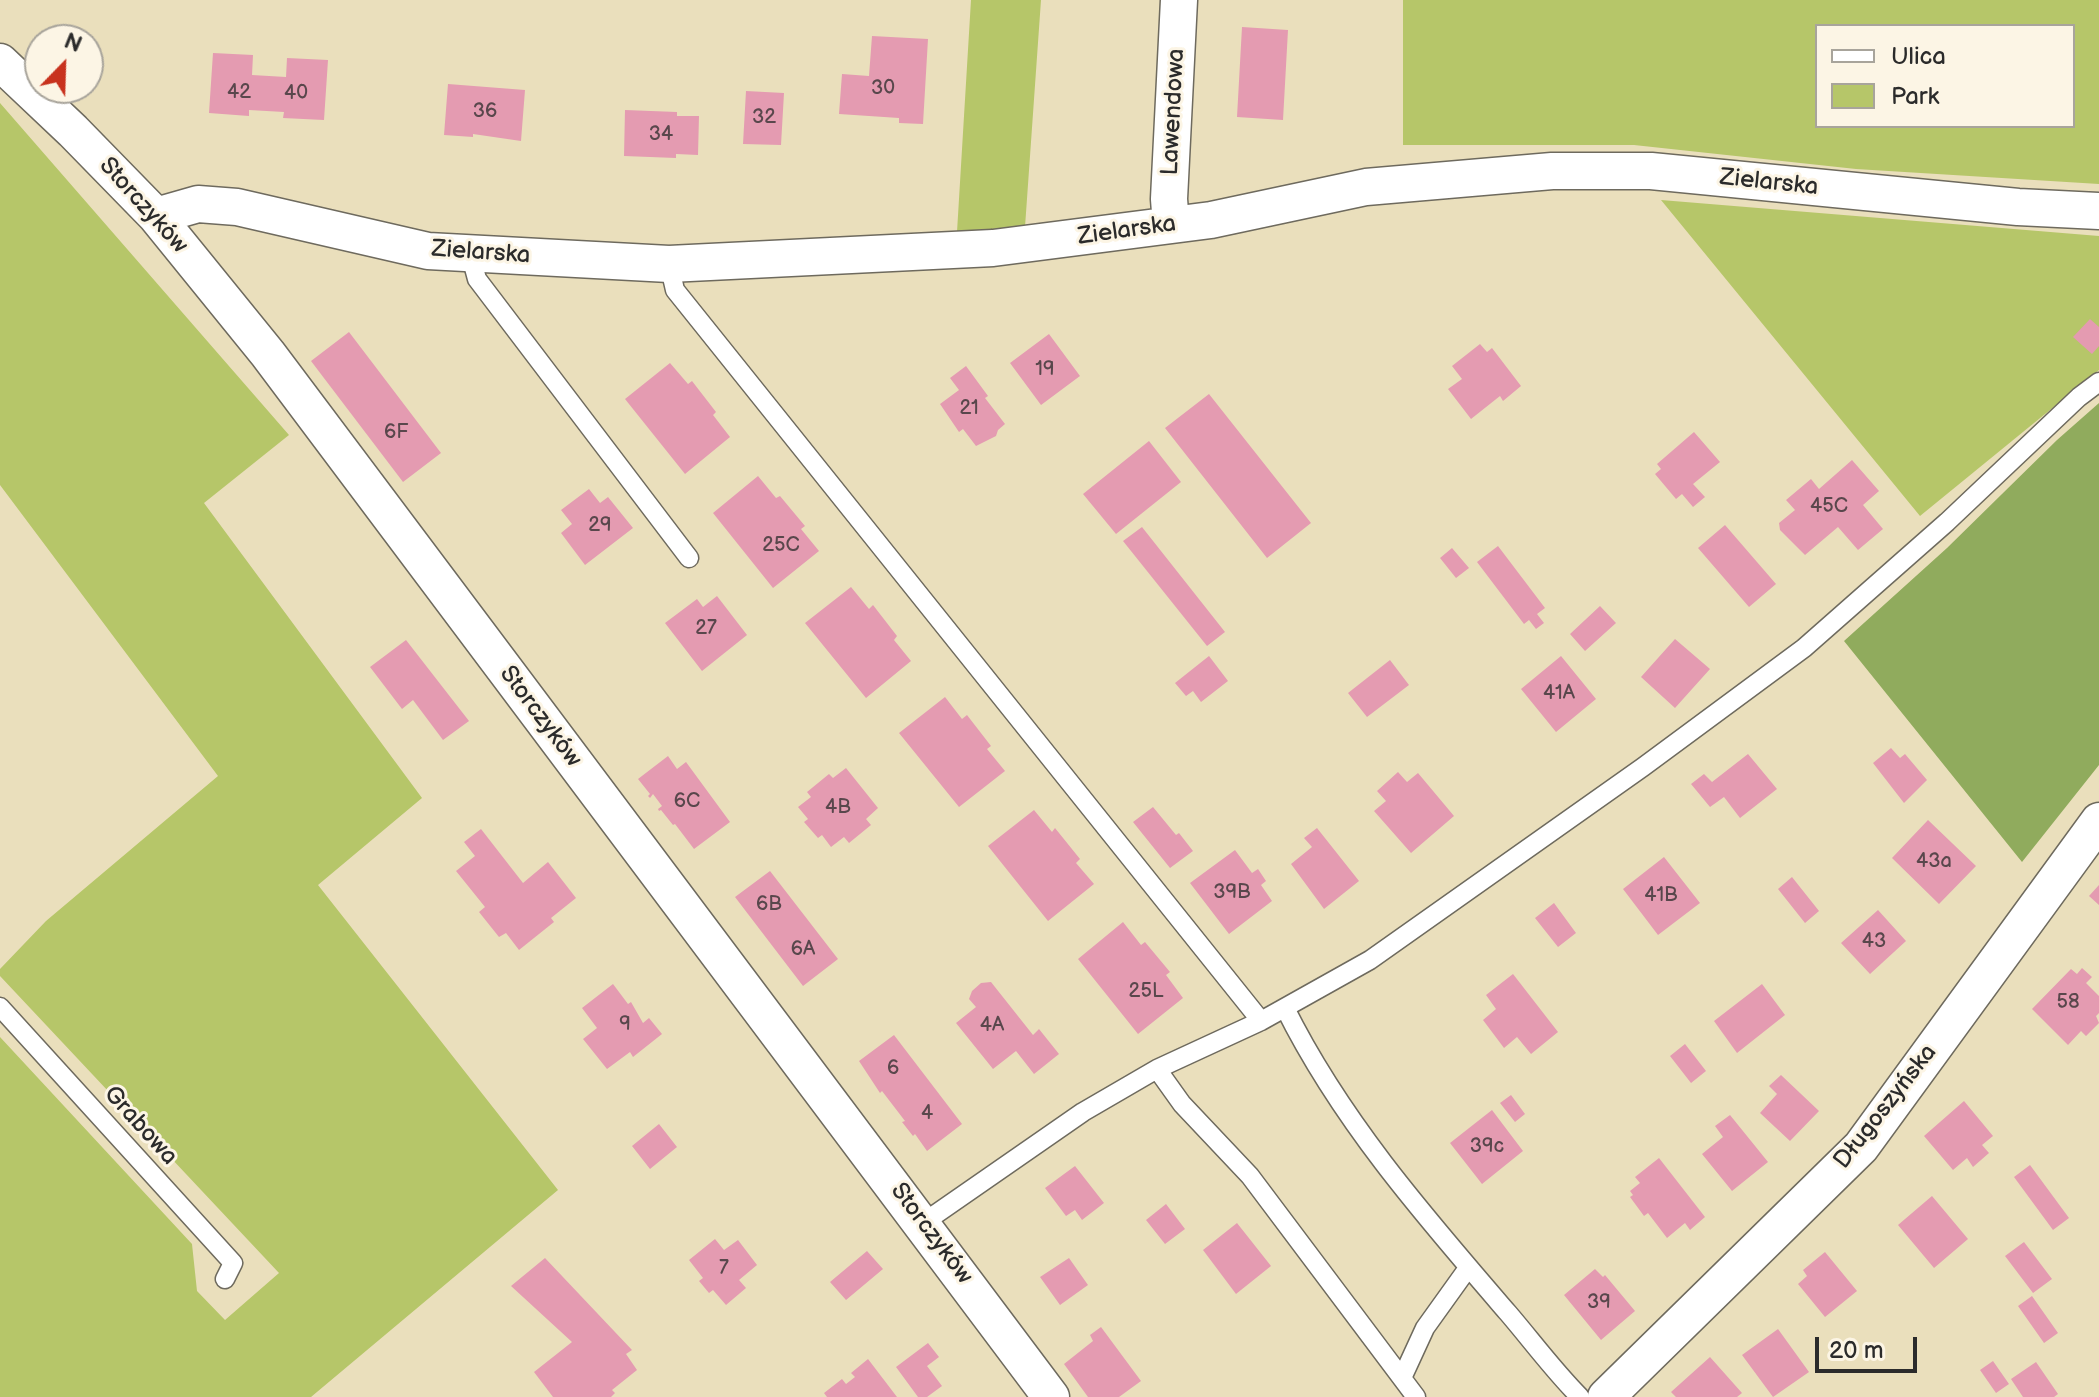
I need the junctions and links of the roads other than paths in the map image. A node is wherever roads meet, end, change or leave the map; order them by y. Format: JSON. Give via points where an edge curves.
{"nodes":[{"id":1,"x":1179,"y":0,"type":"edge"},
{"id":2,"x":0,"y":62,"type":"edge"},
{"id":3,"x":2099,"y":211,"type":"edge"},
{"id":4,"x":156,"y":216,"type":"junction"},
{"id":5,"x":1171,"y":225,"type":"junction"},
{"id":6,"x":470,"y":253,"type":"junction"},
{"id":7,"x":669,"y":264,"type":"junction"},
{"id":8,"x":2099,"y":382,"type":"edge"},
{"id":9,"x":689,"y":558,"type":"dead end"},
{"id":10,"x":2099,"y":821,"type":"edge"},
{"id":11,"x":0,"y":1007,"type":"edge"},
{"id":12,"x":1285,"y":1008,"type":"junction"},
{"id":13,"x":1261,"y":1021,"type":"junction"},
{"id":14,"x":1157,"y":1069,"type":"junction"},
{"id":15,"x":923,"y":1223,"type":"junction"},
{"id":16,"x":1468,"y":1268,"type":"junction"},
{"id":17,"x":225,"y":1279,"type":"dead end"},
{"id":18,"x":1402,"y":1378,"type":"junction"},
{"id":19,"x":1051,"y":1397,"type":"edge"},
{"id":20,"x":1416,"y":1397,"type":"edge"},
{"id":21,"x":1580,"y":1397,"type":"edge"},
{"id":22,"x":1606,"y":1397,"type":"edge"}],
"edges":[{"from":1,"to":5,"type":"street","name":"Lawendowa"},
{"from":2,"to":4,"type":"street","name":"Storczyków"},
{"from":3,"to":5,"type":"street","name":"Zielarska","via":[[1651,171],[1552,171],[1366,187]]},
{"from":4,"to":6,"type":"street","name":"Zielarska","via":[[198,204],[237,207],[428,251]]},
{"from":4,"to":15,"type":"street","name":"Storczyków","via":[[268,354]]},
{"from":5,"to":7,"type":"street","name":"Zielarska","via":[[993,248]]},
{"from":6,"to":7,"type":"street","name":"Zielarska"},
{"from":6,"to":9,"type":"lane","via":[[477,279]]},
{"from":7,"to":13,"type":"lane","via":[[675,290]]},
{"from":8,"to":12,"type":"lane","via":[[1804,648],[1370,960]]},
{"from":10,"to":22,"type":"street","name":"Długoszyńska","via":[[1861,1147]]},
{"from":11,"to":17,"type":"lane","name":"Grabowa","via":[[233,1263]]},
{"from":12,"to":13,"type":"lane"},
{"from":12,"to":16,"type":"lane","via":[[1371,1148]]},
{"from":13,"to":14,"type":"lane"},
{"from":14,"to":15,"type":"lane","via":[[1083,1112]]},
{"from":14,"to":18,"type":"lane","via":[[1182,1104],[1250,1176]]},
{"from":15,"to":19,"type":"street","name":"Storczyków"},
{"from":16,"to":18,"type":"lane","via":[[1425,1328]]},
{"from":16,"to":21,"type":"lane"},
{"from":18,"to":20,"type":"lane"}]}
